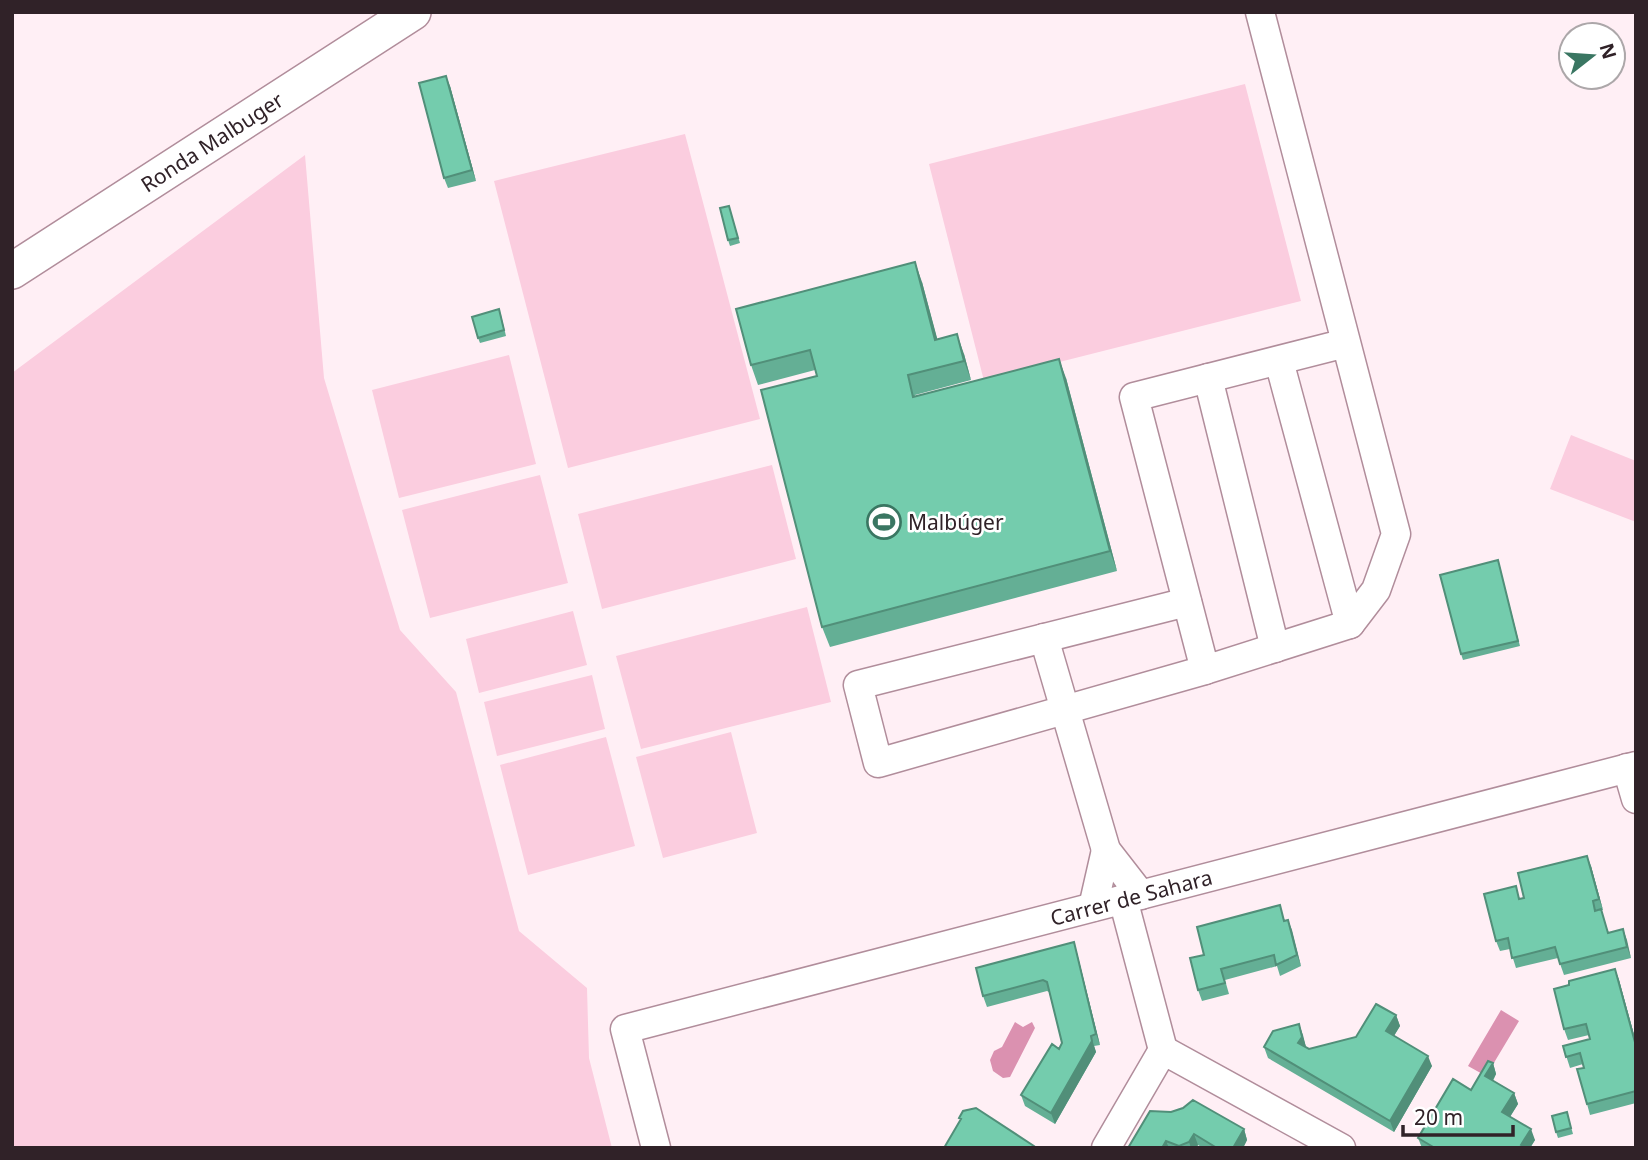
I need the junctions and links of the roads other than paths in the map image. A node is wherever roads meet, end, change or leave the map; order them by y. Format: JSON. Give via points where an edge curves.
{"nodes":[{"id":1,"x":413,"y":12,"type":"edge"},
{"id":2,"x":1259,"y":12,"type":"edge"},
{"id":3,"x":12,"y":271,"type":"edge"},
{"id":4,"x":1346,"y":343,"type":"junction"},
{"id":5,"x":1279,"y":360,"type":"junction"},
{"id":6,"x":1208,"y":378,"type":"junction"},
{"id":7,"x":1187,"y":602,"type":"junction"},
{"id":8,"x":1350,"y":624,"type":"junction"},
{"id":9,"x":1044,"y":638,"type":"junction"},
{"id":10,"x":1275,"y":648,"type":"junction"},
{"id":11,"x":1205,"y":670,"type":"junction"},
{"id":12,"x":1065,"y":710,"type":"junction"},
{"id":13,"x":1632,"y":767,"type":"edge"},
{"id":14,"x":1636,"y":799,"type":"edge"},
{"id":15,"x":1106,"y":850,"type":"junction"},
{"id":16,"x":1132,"y":897,"type":"junction"},
{"id":17,"x":1093,"y":907,"type":"junction"},
{"id":18,"x":1163,"y":1050,"type":"junction"},
{"id":19,"x":656,"y":1148,"type":"edge"},
{"id":20,"x":1106,"y":1148,"type":"edge"},
{"id":21,"x":1341,"y":1148,"type":"edge"}],
"edges":[{"from":1,"to":3,"type":"street","name":"Ronda Malbuger"},
{"from":2,"to":4,"type":"street"},
{"from":4,"to":5,"type":"street"},
{"from":4,"to":8,"type":"street","via":[[1396,534],[1377,590]]},
{"from":5,"to":6,"type":"street"},
{"from":5,"to":8,"type":"street"},
{"from":6,"to":7,"type":"street","via":[[1134,397]]},
{"from":6,"to":10,"type":"street"},
{"from":7,"to":9,"type":"street"},
{"from":7,"to":11,"type":"street"},
{"from":8,"to":10,"type":"street"},
{"from":9,"to":12,"type":"street"},
{"from":9,"to":12,"type":"street","via":[[858,685],[878,763]]},
{"from":10,"to":11,"type":"street"},
{"from":11,"to":12,"type":"street"},
{"from":12,"to":15,"type":"street"},
{"from":13,"to":14,"type":"street"},
{"from":13,"to":16,"type":"street","name":"Carrer de Sahara"},
{"from":15,"to":16,"type":"street"},
{"from":15,"to":17,"type":"street"},
{"from":16,"to":17,"type":"street","name":"Carrer de Sahara"},
{"from":16,"to":18,"type":"street"},
{"from":17,"to":19,"type":"street","name":"Carrer de Sahara","via":[[625,1029]]},
{"from":18,"to":20,"type":"street"},
{"from":18,"to":21,"type":"street"}]}
